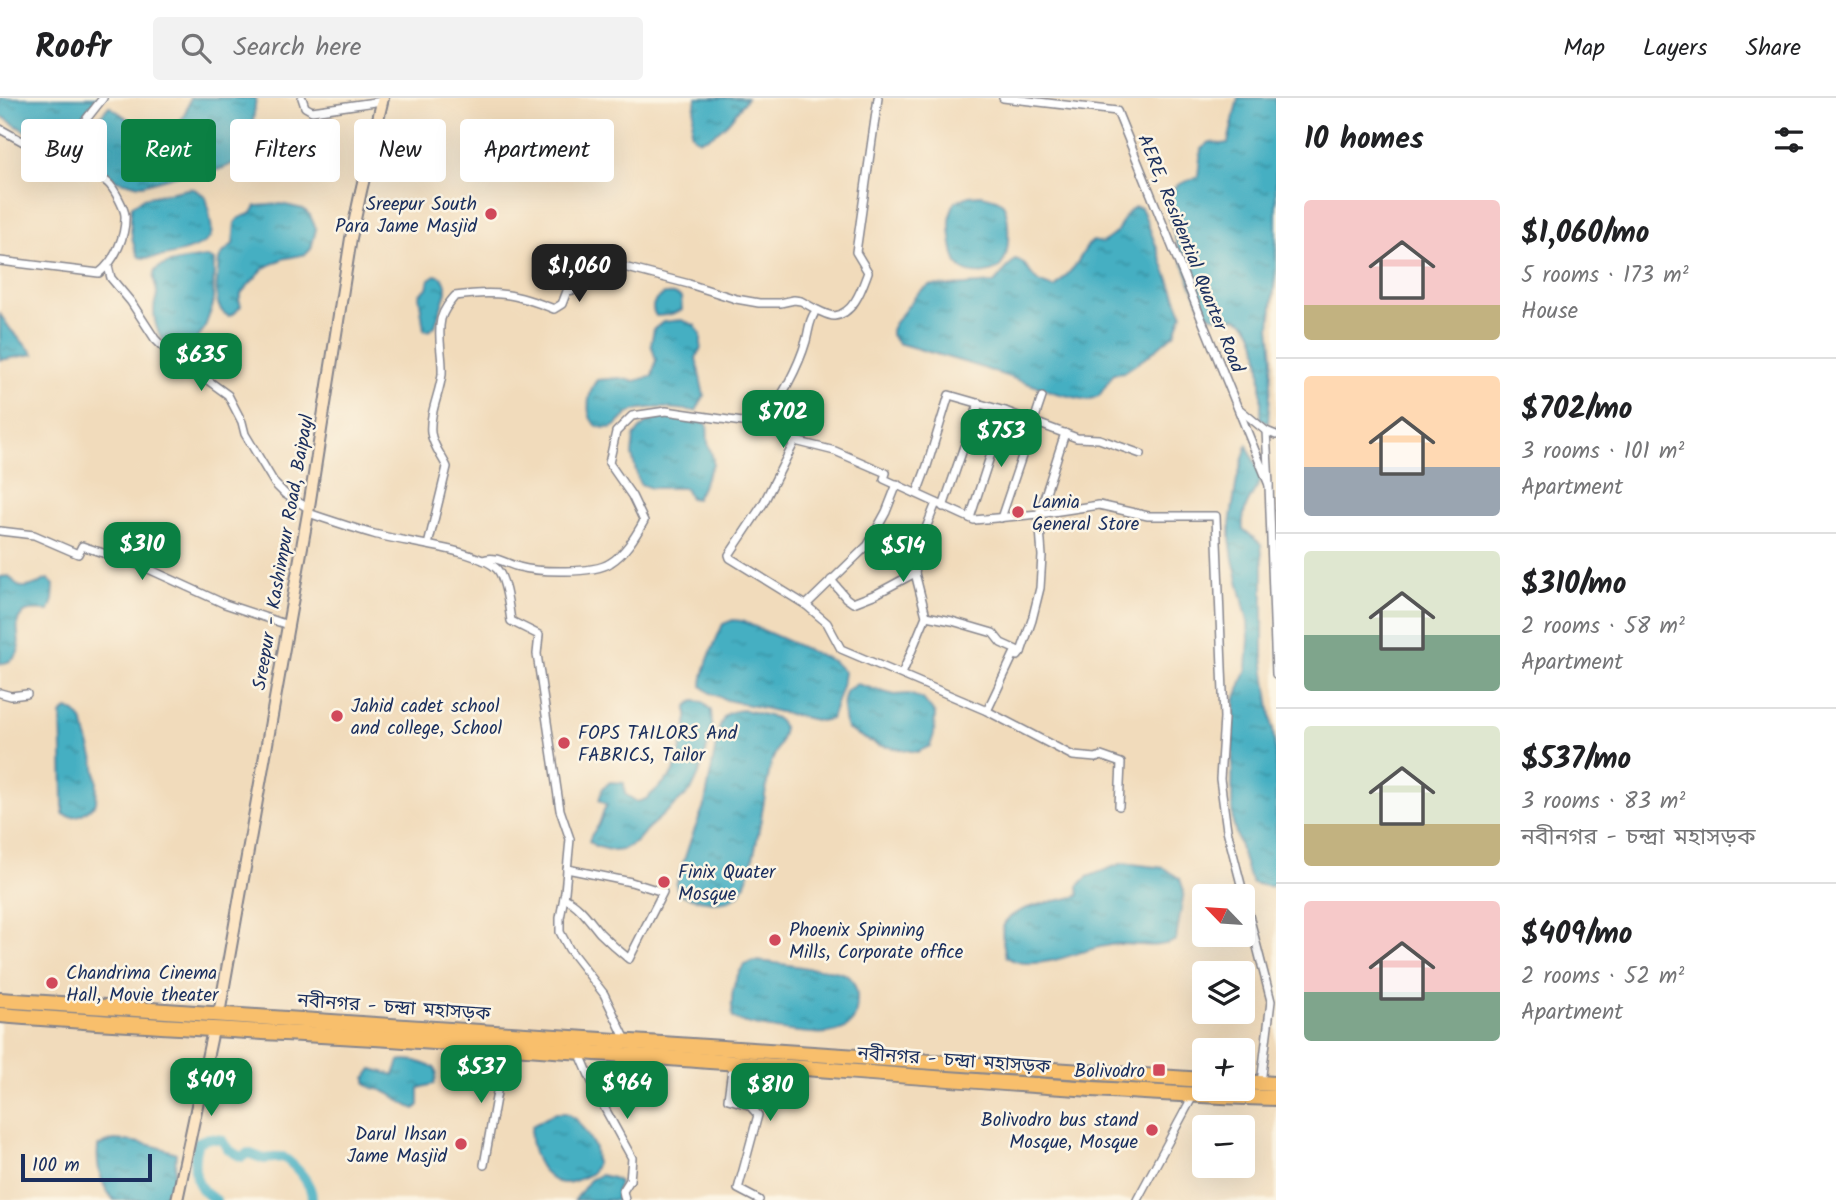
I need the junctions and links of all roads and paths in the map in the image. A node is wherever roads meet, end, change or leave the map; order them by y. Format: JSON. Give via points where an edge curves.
{"nodes":[{"id":1,"x":103,"y":98,"type":"edge"},
{"id":2,"x":302,"y":98,"type":"edge"},
{"id":3,"x":878,"y":98,"type":"edge"},
{"id":4,"x":1003,"y":98,"type":"edge"},
{"id":5,"x":383,"y":100,"type":"edge"},
{"id":6,"x":86,"y":119,"type":"edge"},
{"id":7,"x":0,"y":129,"type":"edge"},
{"id":8,"x":21,"y":141,"type":"edge"},
{"id":9,"x":105,"y":182,"type":"edge"},
{"id":10,"x":0,"y":261,"type":"edge"},
{"id":11,"x":108,"y":266,"type":"junction"},
{"id":12,"x":817,"y":310,"type":"junction"},
{"id":13,"x":1042,"y":397,"type":"dead end"},
{"id":14,"x":979,"y":403,"type":"junction"},
{"id":15,"x":1237,"y":408,"type":"junction"},
{"id":16,"x":1005,"y":411,"type":"junction"},
{"id":17,"x":1034,"y":421,"type":"junction"},
{"id":18,"x":763,"y":425,"type":"junction"},
{"id":19,"x":1266,"y":431,"type":"junction"},
{"id":20,"x":1065,"y":433,"type":"junction"},
{"id":21,"x":1276,"y":436,"type":"edge"},
{"id":22,"x":795,"y":441,"type":"junction"},
{"id":23,"x":1141,"y":454,"type":"dead end"},
{"id":24,"x":897,"y":484,"type":"junction"},
{"id":25,"x":1269,"y":485,"type":"junction"},
{"id":26,"x":917,"y":494,"type":"junction"},
{"id":27,"x":939,"y":505,"type":"junction"},
{"id":28,"x":308,"y":510,"type":"junction"},
{"id":29,"x":1039,"y":514,"type":"junction"},
{"id":30,"x":970,"y":518,"type":"junction"},
{"id":31,"x":1001,"y":518,"type":"junction"},
{"id":32,"x":0,"y":531,"type":"edge"},
{"id":33,"x":428,"y":545,"type":"junction"},
{"id":34,"x":483,"y":560,"type":"junction"},
{"id":35,"x":915,"y":573,"type":"junction"},
{"id":36,"x":831,"y":580,"type":"junction"},
{"id":37,"x":806,"y":605,"type":"junction"},
{"id":38,"x":926,"y":616,"type":"junction"},
{"id":39,"x":288,"y":625,"type":"junction"},
{"id":40,"x":1021,"y":652,"type":"junction"},
{"id":41,"x":1276,"y":662,"type":"edge"},
{"id":42,"x":902,"y":674,"type":"junction"},
{"id":43,"x":1276,"y":674,"type":"edge"},
{"id":44,"x":0,"y":693,"type":"edge"},
{"id":45,"x":27,"y":694,"type":"dead end"},
{"id":46,"x":987,"y":711,"type":"junction"},
{"id":47,"x":1119,"y":806,"type":"dead end"},
{"id":48,"x":567,"y":869,"type":"junction"},
{"id":49,"x":564,"y":898,"type":"junction"},
{"id":50,"x":0,"y":1000,"type":"edge"},
{"id":51,"x":219,"y":1014,"type":"junction"},
{"id":52,"x":0,"y":1015,"type":"edge"},
{"id":53,"x":213,"y":1030,"type":"junction"},
{"id":54,"x":626,"y":1041,"type":"junction"},
{"id":55,"x":496,"y":1046,"type":"junction"},
{"id":56,"x":579,"y":1052,"type":"junction"},
{"id":57,"x":733,"y":1062,"type":"junction"},
{"id":58,"x":1192,"y":1079,"type":"edge"},
{"id":59,"x":1269,"y":1084,"type":"edge"},
{"id":60,"x":1192,"y":1094,"type":"edge"},
{"id":61,"x":1255,"y":1097,"type":"edge"},
{"id":62,"x":1276,"y":1098,"type":"edge"},
{"id":63,"x":1192,"y":1100,"type":"edge"},
{"id":64,"x":484,"y":1165,"type":"dead end"},
{"id":65,"x":177,"y":1200,"type":"edge"},
{"id":66,"x":625,"y":1200,"type":"edge"},
{"id":67,"x":759,"y":1200,"type":"edge"},
{"id":68,"x":1138,"y":1200,"type":"edge"}],
"edges":[{"from":1,"to":6,"type":"street"},
{"from":2,"to":5,"type":"street","via":[[305,107],[313,111]]},
{"from":3,"to":12,"type":"street","via":[[856,252],[868,272],[847,311],[832,316]]},
{"from":4,"to":15,"type":"street","name":"AERE, Residential Quarter Road","via":[[1117,111]]},
{"from":5,"to":28,"type":"street","name":"Sreepur - Kashimpur Road, Baipayl","via":[[351,238]]},
{"from":7,"to":8,"type":"street"},
{"from":9,"to":11,"type":"street","via":[[125,212],[121,239]]},
{"from":10,"to":11,"type":"street","via":[[99,273]]},
{"from":11,"to":28,"type":"street","via":[[111,278],[155,339],[228,395],[245,435],[275,484]]},
{"from":12,"to":18,"type":"street","via":[[794,374]]},
{"from":12,"to":33,"type":"street","via":[[802,301],[736,299],[616,265],[606,265],[593,283],[567,291],[562,304],[554,309],[499,293],[455,296],[441,321],[442,373],[431,434],[447,467]]},
{"from":13,"to":17,"type":"street"},
{"from":14,"to":16,"type":"street"},
{"from":14,"to":26,"type":"street","via":[[950,395]]},
{"from":14,"to":27,"type":"street"},
{"from":15,"to":19,"type":"street","name":"AERE, Residential Quarter Road"},
{"from":15,"to":25,"type":"street","name":"AERE, Residential Quarter Road"},
{"from":16,"to":17,"type":"street"},
{"from":16,"to":30,"type":"street"},
{"from":17,"to":20,"type":"street"},
{"from":17,"to":31,"type":"street"},
{"from":18,"to":22,"type":"street"},
{"from":18,"to":34,"type":"street","via":[[666,411],[632,416],[616,432],[609,463],[644,521],[632,543],[609,565],[567,572]]},
{"from":19,"to":21,"type":"street","name":"AERE, Residential Quarter Road"},
{"from":19,"to":25,"type":"street"},
{"from":20,"to":23,"type":"street"},
{"from":20,"to":29,"type":"street"},
{"from":22,"to":24,"type":"street","via":[[867,463]]},
{"from":22,"to":37,"type":"street","via":[[763,504],[729,555]]},
{"from":24,"to":26,"type":"street"},
{"from":24,"to":36,"type":"street","via":[[868,545]]},
{"from":25,"to":41,"type":"street"},
{"from":26,"to":27,"type":"street"},
{"from":27,"to":30,"type":"street"},
{"from":27,"to":35,"type":"street","via":[[919,543]]},
{"from":28,"to":33,"type":"street","via":[[377,535]]},
{"from":28,"to":39,"type":"street","name":"Sreepur - Kashimpur Road, Baipayl"},
{"from":29,"to":31,"type":"street"},
{"from":29,"to":40,"type":"street","via":[[1040,588]]},
{"from":29,"to":59,"type":"street","via":[[1099,505],[1148,516],[1216,516],[1224,718],[1220,779],[1227,830],[1271,1001]]},
{"from":30,"to":31,"type":"street"},
{"from":32,"to":39,"type":"street","via":[[34,535],[78,554],[82,546]]},
{"from":33,"to":34,"type":"street"},
{"from":34,"to":48,"type":"street","via":[[498,570],[511,621],[539,635],[537,654],[560,810],[570,839]]},
{"from":35,"to":36,"type":"street","via":[[853,603]]},
{"from":35,"to":38,"type":"street"},
{"from":36,"to":37,"type":"street"},
{"from":37,"to":42,"type":"street","via":[[827,623],[841,649]]},
{"from":38,"to":40,"type":"street","via":[[993,634]]},
{"from":38,"to":42,"type":"street"},
{"from":39,"to":51,"type":"street","name":"Sreepur - Kashimpur Road, Baipayl"},
{"from":40,"to":46,"type":"street","via":[[1014,654]]},
{"from":41,"to":43,"type":"street"},
{"from":42,"to":46,"type":"street"},
{"from":44,"to":45,"type":"street"},
{"from":46,"to":47,"type":"street","via":[[1073,756],[1101,756],[1121,763]]},
{"from":48,"to":49,"type":"street"},
{"from":48,"to":49,"type":"street","via":[[663,892],[629,959]]},
{"from":49,"to":54,"type":"street","via":[[560,932],[604,994]]},
{"from":50,"to":51,"type":"highway","name":"নবীনগর - চন্দ্রা মহাসড়ক"},
{"from":51,"to":54,"type":"highway","name":"নবীনগর - চন্দ্রা মহাসড়ক"},
{"from":52,"to":53,"type":"highway","name":"নবীনগর - চন্দ্রা মহাসড়ক"},
{"from":53,"to":55,"type":"highway","name":"নবীনগর - চন্দ্রা মহাসড়ক"},
{"from":53,"to":65,"type":"street"},
{"from":54,"to":58,"type":"highway","name":"নবীনগর - চন্দ্রা মহাসড়ক"},
{"from":55,"to":56,"type":"highway","name":"নবীনগর - চন্দ্রা মহাসড়ক"},
{"from":55,"to":64,"type":"street","via":[[497,1092]]},
{"from":56,"to":57,"type":"highway","name":"নবীনগর - চন্দ্রা মহাসড়ক"},
{"from":56,"to":66,"type":"street","via":[[632,1158]]},
{"from":57,"to":60,"type":"highway","name":"নবীনগর - চন্দ্রা মহাসড়ক"},
{"from":57,"to":67,"type":"street","via":[[727,1099],[749,1105],[758,1115],[738,1189]]},
{"from":61,"to":62,"type":"highway","name":"নবীনগর - চন্দ্রা মহাসড়ক"},
{"from":63,"to":68,"type":"street"}]}
